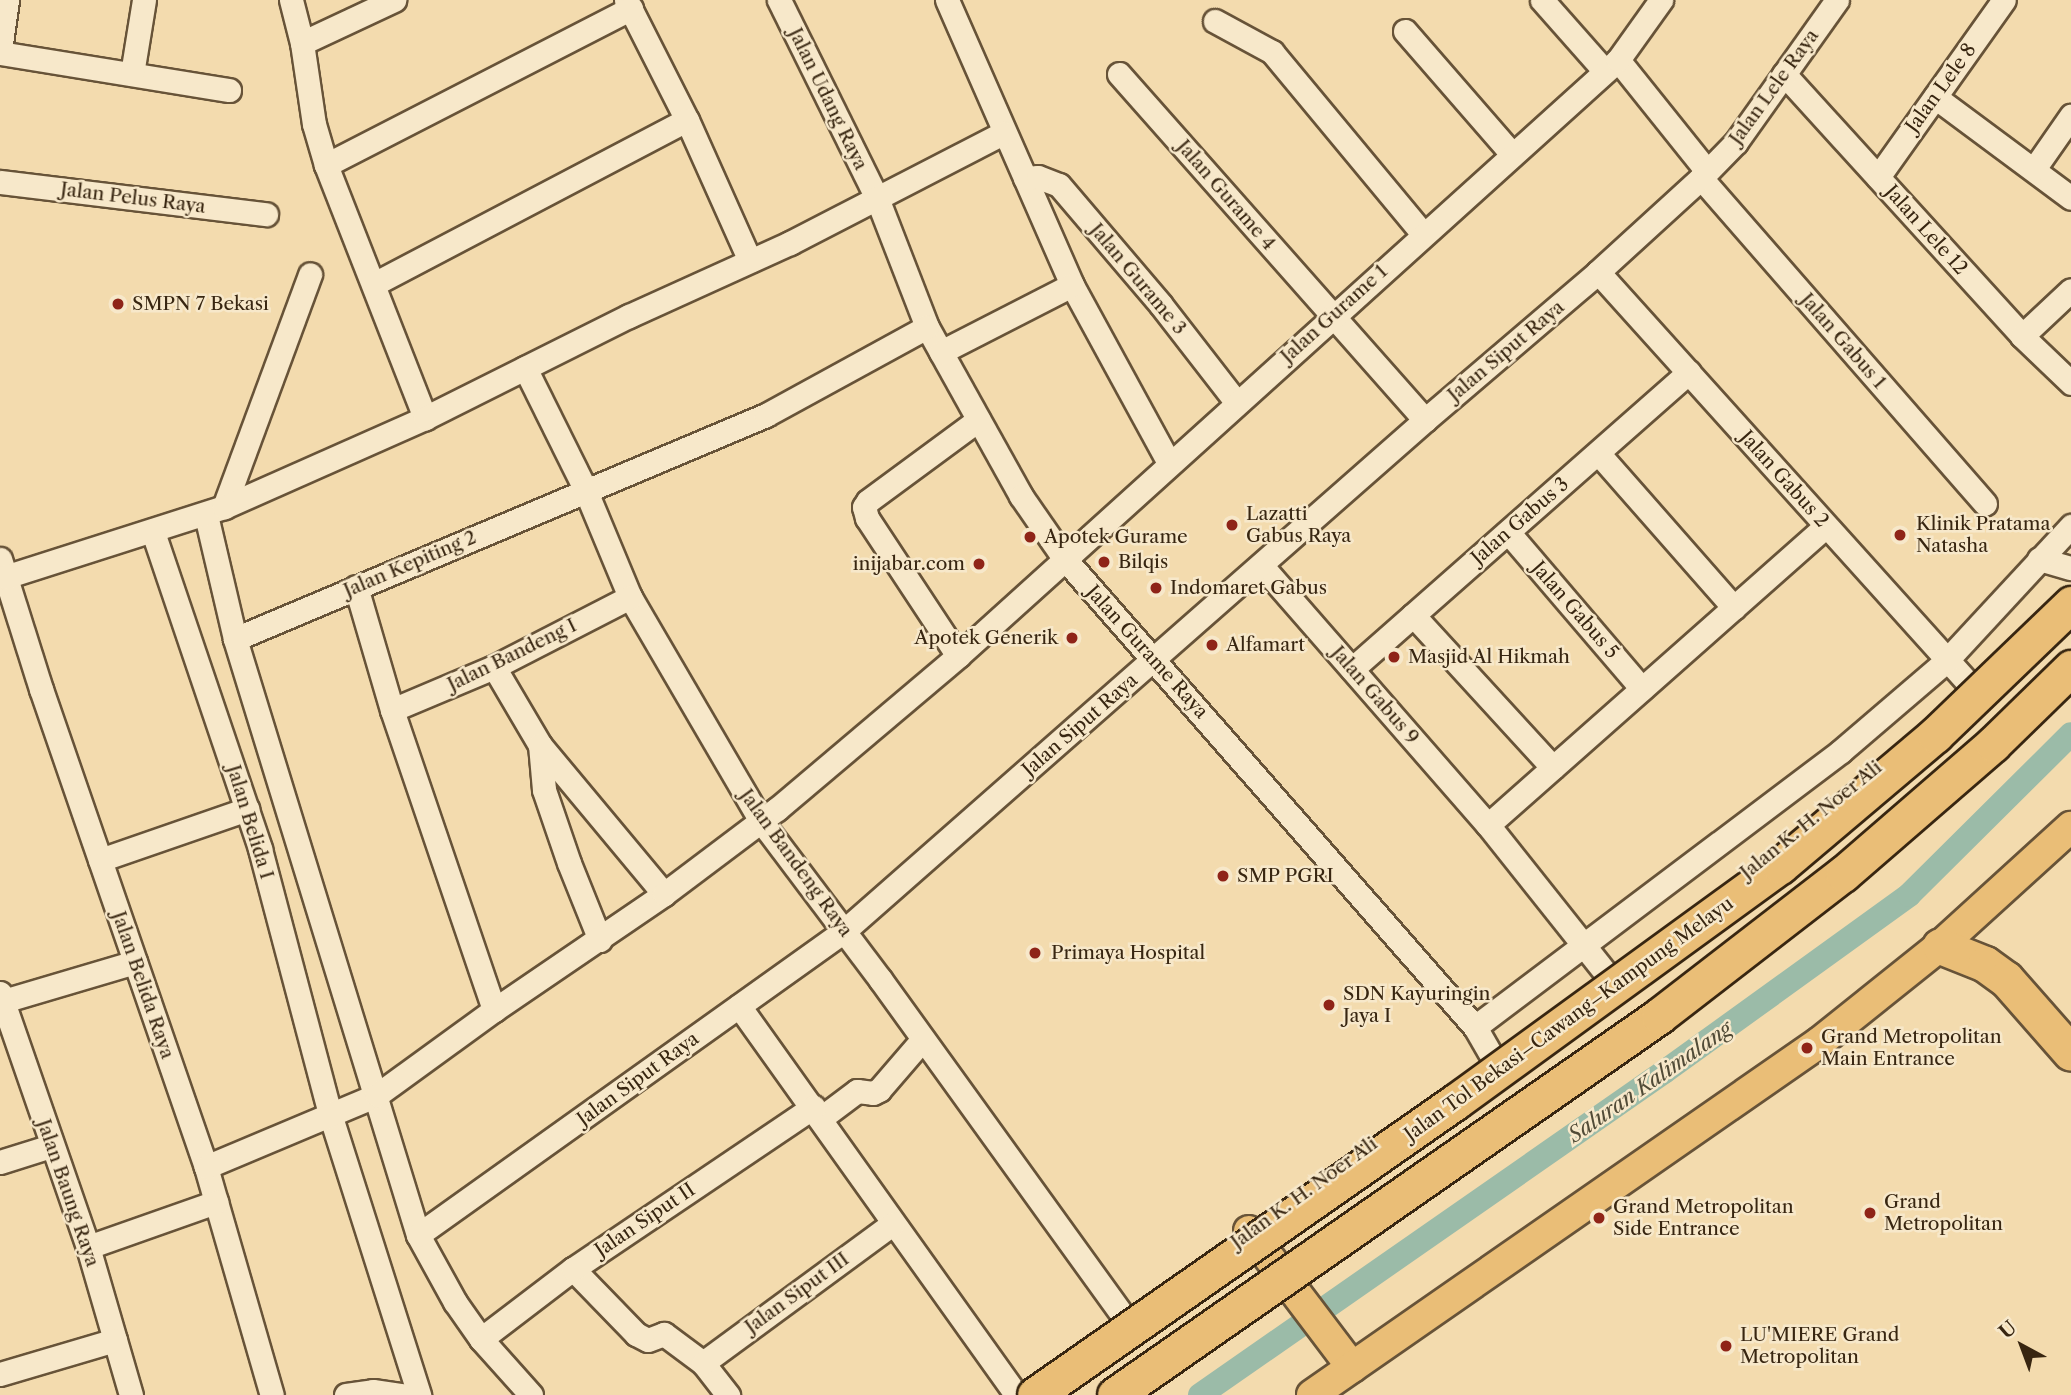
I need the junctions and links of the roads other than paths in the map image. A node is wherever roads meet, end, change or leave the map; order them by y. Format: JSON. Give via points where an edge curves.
{"nodes":[{"id":1,"x":7,"y":0,"type":"edge"},
{"id":2,"x":144,"y":0,"type":"edge"},
{"id":3,"x":290,"y":0,"type":"edge"},
{"id":4,"x":394,"y":0,"type":"edge"},
{"id":5,"x":779,"y":0,"type":"edge"},
{"id":6,"x":947,"y":0,"type":"edge"},
{"id":7,"x":1542,"y":0,"type":"edge"},
{"id":8,"x":1661,"y":0,"type":"edge"},
{"id":9,"x":1836,"y":0,"type":"edge"},
{"id":10,"x":2004,"y":0,"type":"edge"},
{"id":11,"x":628,"y":4,"type":"edge"},
{"id":12,"x":1215,"y":21,"type":"dead end"},
{"id":13,"x":1405,"y":31,"type":"dead end"},
{"id":14,"x":302,"y":43,"type":"junction"},
{"id":15,"x":0,"y":51,"type":"edge"},
{"id":16,"x":1611,"y":65,"type":"junction"},
{"id":17,"x":1119,"y":74,"type":"dead end"},
{"id":18,"x":1784,"y":74,"type":"junction"},
{"id":19,"x":132,"y":75,"type":"junction"},
{"id":20,"x":229,"y":90,"type":"dead end"},
{"id":21,"x":1935,"y":97,"type":"junction"},
{"id":22,"x":2071,"y":116,"type":"edge"},
{"id":23,"x":687,"y":120,"type":"junction"},
{"id":24,"x":1003,"y":133,"type":"junction"},
{"id":25,"x":1512,"y":154,"type":"junction"},
{"id":26,"x":327,"y":165,"type":"junction"},
{"id":27,"x":2034,"y":169,"type":"junction"},
{"id":28,"x":1704,"y":175,"type":"junction"},
{"id":29,"x":1878,"y":177,"type":"junction"},
{"id":30,"x":1026,"y":178,"type":"junction"},
{"id":31,"x":0,"y":182,"type":"edge"},
{"id":32,"x":877,"y":198,"type":"junction"},
{"id":33,"x":2071,"y":198,"type":"edge"},
{"id":34,"x":266,"y":214,"type":"dead end"},
{"id":35,"x":1423,"y":234,"type":"junction"},
{"id":36,"x":750,"y":261,"type":"junction"},
{"id":37,"x":1598,"y":272,"type":"junction"},
{"id":38,"x":310,"y":274,"type":"dead end"},
{"id":39,"x":374,"y":284,"type":"junction"},
{"id":40,"x":1072,"y":285,"type":"junction"},
{"id":41,"x":2071,"y":290,"type":"edge"},
{"id":42,"x":1333,"y":316,"type":"junction"},
{"id":43,"x":927,"y":327,"type":"junction"},
{"id":44,"x":2022,"y":336,"type":"junction"},
{"id":45,"x":942,"y":352,"type":"junction"},
{"id":46,"x":525,"y":368,"type":"junction"},
{"id":47,"x":1689,"y":372,"type":"junction"},
{"id":48,"x":2071,"y":383,"type":"edge"},
{"id":49,"x":1237,"y":403,"type":"junction"},
{"id":50,"x":425,"y":418,"type":"junction"},
{"id":51,"x":978,"y":420,"type":"junction"},
{"id":52,"x":1425,"y":420,"type":"junction"},
{"id":53,"x":1598,"y":453,"type":"junction"},
{"id":54,"x":1169,"y":463,"type":"junction"},
{"id":55,"x":585,"y":489,"type":"junction"},
{"id":56,"x":1985,"y":503,"type":"dead end"},
{"id":57,"x":210,"y":513,"type":"junction"},
{"id":58,"x":1826,"y":526,"type":"junction"},
{"id":59,"x":2071,"y":526,"type":"edge"},
{"id":60,"x":157,"y":531,"type":"junction"},
{"id":61,"x":1507,"y":532,"type":"junction"},
{"id":62,"x":1064,"y":558,"type":"junction"},
{"id":63,"x":2039,"y":559,"type":"junction"},
{"id":64,"x":1261,"y":565,"type":"junction"},
{"id":65,"x":2,"y":568,"type":"edge"},
{"id":66,"x":2071,"y":568,"type":"edge"},
{"id":67,"x":2071,"y":586,"type":"edge"},
{"id":68,"x":356,"y":587,"type":"junction"},
{"id":69,"x":630,"y":597,"type":"junction"},
{"id":70,"x":2071,"y":604,"type":"edge"},
{"id":71,"x":1734,"y":608,"type":"junction"},
{"id":72,"x":1413,"y":615,"type":"junction"},
{"id":73,"x":234,"y":639,"type":"junction"},
{"id":74,"x":958,"y":656,"type":"junction"},
{"id":75,"x":1154,"y":659,"type":"junction"},
{"id":76,"x":1947,"y":660,"type":"junction"},
{"id":77,"x":494,"y":667,"type":"junction"},
{"id":78,"x":2071,"y":668,"type":"edge"},
{"id":79,"x":1352,"y":669,"type":"junction"},
{"id":80,"x":1970,"y":685,"type":"junction"},
{"id":81,"x":1642,"y":689,"type":"junction"},
{"id":82,"x":392,"y":710,"type":"junction"},
{"id":83,"x":540,"y":745,"type":"junction"},
{"id":84,"x":1553,"y":768,"type":"junction"},
{"id":85,"x":247,"y":809,"type":"junction"},
{"id":86,"x":761,"y":821,"type":"junction"},
{"id":87,"x":1488,"y":825,"type":"junction"},
{"id":88,"x":2071,"y":827,"type":"edge"},
{"id":89,"x":100,"y":860,"type":"junction"},
{"id":90,"x":664,"y":894,"type":"junction"},
{"id":91,"x":844,"y":931,"type":"junction"},
{"id":92,"x":600,"y":940,"type":"junction"},
{"id":93,"x":1585,"y":946,"type":"junction"},
{"id":94,"x":1940,"y":946,"type":"junction"},
{"id":95,"x":135,"y":962,"type":"junction"},
{"id":96,"x":1609,"y":977,"type":"junction"},
{"id":97,"x":1,"y":998,"type":"edge"},
{"id":98,"x":739,"y":1006,"type":"junction"},
{"id":99,"x":494,"y":1010,"type":"junction"},
{"id":100,"x":1475,"y":1027,"type":"junction"},
{"id":101,"x":922,"y":1040,"type":"junction"},
{"id":102,"x":2071,"y":1052,"type":"edge"},
{"id":103,"x":1493,"y":1058,"type":"junction"},
{"id":104,"x":353,"y":1107,"type":"junction"},
{"id":105,"x":817,"y":1112,"type":"junction"},
{"id":106,"x":51,"y":1146,"type":"junction"},
{"id":107,"x":0,"y":1162,"type":"edge"},
{"id":108,"x":206,"y":1167,"type":"junction"},
{"id":109,"x":216,"y":1202,"type":"junction"},
{"id":110,"x":892,"y":1224,"type":"junction"},
{"id":111,"x":1256,"y":1226,"type":"junction"},
{"id":112,"x":418,"y":1235,"type":"junction"},
{"id":113,"x":88,"y":1247,"type":"junction"},
{"id":114,"x":573,"y":1269,"type":"junction"},
{"id":115,"x":1127,"y":1322,"type":"junction"},
{"id":116,"x":481,"y":1339,"type":"junction"},
{"id":117,"x":116,"y":1340,"type":"junction"},
{"id":118,"x":1351,"y":1354,"type":"junction"},
{"id":119,"x":703,"y":1363,"type":"junction"},
{"id":120,"x":0,"y":1374,"type":"edge"},
{"id":121,"x":131,"y":1395,"type":"edge"},
{"id":122,"x":272,"y":1395,"type":"edge"},
{"id":123,"x":346,"y":1395,"type":"edge"},
{"id":124,"x":402,"y":1395,"type":"edge"},
{"id":125,"x":419,"y":1395,"type":"edge"},
{"id":126,"x":531,"y":1395,"type":"edge"},
{"id":127,"x":728,"y":1395,"type":"edge"},
{"id":128,"x":1017,"y":1395,"type":"edge"},
{"id":129,"x":1035,"y":1395,"type":"edge"},
{"id":130,"x":1115,"y":1395,"type":"edge"},
{"id":131,"x":1312,"y":1395,"type":"edge"}],
"edges":[{"from":1,"to":15,"type":"street"},
{"from":2,"to":19,"type":"street"},
{"from":3,"to":14,"type":"street"},
{"from":4,"to":14,"type":"street"},
{"from":5,"to":32,"type":"street","name":"Jalan Udang Raya"},
{"from":6,"to":24,"type":"street"},
{"from":7,"to":16,"type":"street","name":"Jalan Gabus 1"},
{"from":8,"to":16,"type":"street","name":"Jalan Gurame 1"},
{"from":9,"to":18,"type":"street","name":"Jalan Lele Raya"},
{"from":10,"to":21,"type":"street","name":"Jalan Lele 8"},
{"from":11,"to":23,"type":"street"},
{"from":11,"to":26,"type":"street"},
{"from":12,"to":35,"type":"street","via":[[1272,52]]},
{"from":13,"to":25,"type":"street"},
{"from":14,"to":26,"type":"street","via":[[314,124]]},
{"from":15,"to":19,"type":"street"},
{"from":16,"to":25,"type":"street","name":"Jalan Gurame 1"},
{"from":16,"to":28,"type":"street","name":"Jalan Gabus 1"},
{"from":17,"to":42,"type":"street","name":"Jalan Gurame 4"},
{"from":18,"to":28,"type":"street","name":"Jalan Lele Raya","via":[[1736,142]]},
{"from":18,"to":29,"type":"street","name":"Jalan Lele 12"},
{"from":19,"to":20,"type":"street"},
{"from":21,"to":27,"type":"street"},
{"from":21,"to":29,"type":"street","name":"Jalan Lele 8"},
{"from":22,"to":27,"type":"street"},
{"from":23,"to":36,"type":"street"},
{"from":23,"to":39,"type":"street"},
{"from":24,"to":30,"type":"street"},
{"from":24,"to":32,"type":"street"},
{"from":25,"to":35,"type":"street","name":"Jalan Gurame 1"},
{"from":26,"to":39,"type":"street"},
{"from":27,"to":33,"type":"street"},
{"from":28,"to":37,"type":"street","name":"Jalan Siput Raya"},
{"from":28,"to":56,"type":"street","name":"Jalan Gabus 1"},
{"from":29,"to":44,"type":"street","name":"Jalan Lele 12"},
{"from":30,"to":40,"type":"street"},
{"from":30,"to":49,"type":"street","name":"Jalan Gurame 3","via":[[1059,185],[1161,304]]},
{"from":31,"to":34,"type":"street","name":"Jalan Pelus Raya"},
{"from":32,"to":36,"type":"street"},
{"from":32,"to":43,"type":"street","name":"Jalan Gurame Raya"},
{"from":35,"to":42,"type":"street","name":"Jalan Gurame 1"},
{"from":36,"to":46,"type":"street"},
{"from":37,"to":47,"type":"street","name":"Jalan Gabus 2"},
{"from":37,"to":52,"type":"street","name":"Jalan Siput Raya"},
{"from":38,"to":57,"type":"street"},
{"from":39,"to":50,"type":"street"},
{"from":40,"to":45,"type":"street"},
{"from":40,"to":54,"type":"street"},
{"from":41,"to":44,"type":"street"},
{"from":42,"to":49,"type":"street","name":"Jalan Gurame 1"},
{"from":42,"to":52,"type":"street","name":"Jalan Gurame 4"},
{"from":43,"to":45,"type":"street","name":"Jalan Gurame Raya"},
{"from":43,"to":55,"type":"street","name":"Jalan Kepiting 2","via":[[766,415]]},
{"from":44,"to":48,"type":"street","name":"Jalan Lele 12"},
{"from":45,"to":51,"type":"street","name":"Jalan Gurame Raya"},
{"from":46,"to":50,"type":"street"},
{"from":46,"to":55,"type":"street","name":"Jalan Bandeng Raya"},
{"from":47,"to":53,"type":"street","name":"Jalan Gabus 3"},
{"from":47,"to":58,"type":"street","name":"Jalan Gabus 2"},
{"from":49,"to":54,"type":"street","name":"Jalan Gurame 1"},
{"from":50,"to":57,"type":"street"},
{"from":51,"to":62,"type":"street","name":"Jalan Gurame Raya","via":[[1021,496]]},
{"from":51,"to":74,"type":"street","via":[[864,507]]},
{"from":52,"to":64,"type":"street","name":"Jalan Siput Raya"},
{"from":53,"to":61,"type":"street","name":"Jalan Gabus 3"},
{"from":53,"to":71,"type":"street"},
{"from":54,"to":62,"type":"street","name":"Jalan Gurame 1"},
{"from":55,"to":68,"type":"street","name":"Jalan Kepiting 2"},
{"from":55,"to":69,"type":"street","name":"Jalan Bandeng Raya"},
{"from":57,"to":60,"type":"street"},
{"from":57,"to":73,"type":"street"},
{"from":58,"to":71,"type":"street"},
{"from":58,"to":76,"type":"street","name":"Jalan Gabus 2"},
{"from":59,"to":63,"type":"street"},
{"from":60,"to":65,"type":"street"},
{"from":60,"to":85,"type":"street","name":"Jalan Belida I"},
{"from":61,"to":72,"type":"street","name":"Jalan Gabus 3"},
{"from":61,"to":81,"type":"street","name":"Jalan Gabus 5"},
{"from":62,"to":74,"type":"street","name":"Jalan Gurame 1"},
{"from":62,"to":75,"type":"street","name":"Jalan Gurame Raya"},
{"from":63,"to":66,"type":"street"},
{"from":63,"to":76,"type":"street"},
{"from":64,"to":75,"type":"street","name":"Jalan Siput Raya"},
{"from":64,"to":79,"type":"street","name":"Jalan Gabus 9"},
{"from":65,"to":89,"type":"street","name":"Jalan Belida Raya"},
{"from":67,"to":80,"type":"main road","name":"Jalan K. H. Noer Ali"},
{"from":68,"to":73,"type":"street","name":"Jalan Kepiting 2"},
{"from":68,"to":82,"type":"street"},
{"from":69,"to":77,"type":"street","name":"Jalan Bandeng I"},
{"from":69,"to":86,"type":"street","name":"Jalan Bandeng Raya"},
{"from":70,"to":129,"type":"highway","name":"Jalan Tol Bekasi–Cawang–Kampung Melayu","bridge":true,"via":[[1935,736],[1780,866],[1466,1094]]},
{"from":71,"to":81,"type":"street"},
{"from":72,"to":79,"type":"street","name":"Jalan Gabus 3"},
{"from":72,"to":84,"type":"street"},
{"from":73,"to":104,"type":"street"},
{"from":74,"to":86,"type":"street","name":"Jalan Gurame 1"},
{"from":75,"to":91,"type":"street","name":"Jalan Siput Raya"},
{"from":75,"to":100,"type":"street","name":"Jalan Gurame Raya"},
{"from":76,"to":80,"type":"street","name":"Jalan Gabus 2"},
{"from":76,"to":93,"type":"street","via":[[1841,751]]},
{"from":77,"to":82,"type":"street","name":"Jalan Bandeng I"},
{"from":77,"to":83,"type":"street"},
{"from":78,"to":130,"type":"highway","bridge":true,"via":[[1993,744],[1843,874],[1658,1016]]},
{"from":79,"to":87,"type":"street","name":"Jalan Gabus 9"},
{"from":80,"to":96,"type":"main road","name":"Jalan K. H. Noer Ali","via":[[1849,793]]},
{"from":81,"to":84,"type":"street"},
{"from":82,"to":99,"type":"street"},
{"from":83,"to":90,"type":"street"},
{"from":83,"to":92,"type":"street","via":[[544,790]]},
{"from":84,"to":87,"type":"street"},
{"from":85,"to":89,"type":"street"},
{"from":85,"to":104,"type":"street","name":"Jalan Belida I"},
{"from":86,"to":90,"type":"street","name":"Jalan Gurame 1"},
{"from":86,"to":91,"type":"street","name":"Jalan Bandeng Raya"},
{"from":87,"to":93,"type":"street","name":"Jalan Gabus 9"},
{"from":88,"to":94,"type":"main road"},
{"from":89,"to":95,"type":"street","name":"Jalan Belida Raya"},
{"from":90,"to":92,"type":"street","name":"Jalan Gurame 1"},
{"from":91,"to":98,"type":"street","name":"Jalan Siput Raya"},
{"from":91,"to":101,"type":"street","name":"Jalan Bandeng Raya"},
{"from":92,"to":99,"type":"street","name":"Jalan Gurame 1"},
{"from":93,"to":96,"type":"street","name":"Jalan Gabus 9"},
{"from":93,"to":100,"type":"street"},
{"from":94,"to":102,"type":"highway","via":[[1985,964],[2006,979]]},
{"from":94,"to":118,"type":"main road","via":[[1820,1042]]},
{"from":95,"to":97,"type":"street"},
{"from":95,"to":108,"type":"street","name":"Jalan Belida Raya"},
{"from":96,"to":103,"type":"main road","name":"Jalan K. H. Noer Ali"},
{"from":97,"to":106,"type":"street","name":"Jalan Baung Raya"},
{"from":98,"to":105,"type":"street"},
{"from":98,"to":112,"type":"street","name":"Jalan Siput Raya"},
{"from":99,"to":104,"type":"street","name":"Jalan Gurame 1"},
{"from":100,"to":103,"type":"street","name":"Jalan Gurame Raya"},
{"from":101,"to":105,"type":"street","name":"Jalan Siput II","via":[[879,1090],[857,1091]]},
{"from":101,"to":115,"type":"street","name":"Jalan Bandeng Raya"},
{"from":103,"to":111,"type":"main road","name":"Jalan K. H. Noer Ali"},
{"from":104,"to":108,"type":"street","name":"Jalan Gurame 1"},
{"from":104,"to":112,"type":"street","via":[[404,1196]]},
{"from":104,"to":125,"type":"street"},
{"from":105,"to":110,"type":"street"},
{"from":105,"to":114,"type":"street","name":"Jalan Siput II"},
{"from":106,"to":107,"type":"street"},
{"from":106,"to":113,"type":"street","name":"Jalan Baung Raya"},
{"from":108,"to":109,"type":"street","name":"Jalan Belida Raya"},
{"from":109,"to":113,"type":"street"},
{"from":109,"to":122,"type":"street","name":"Jalan Belida Raya"},
{"from":110,"to":119,"type":"street","name":"Jalan Siput III"},
{"from":110,"to":128,"type":"street"},
{"from":111,"to":115,"type":"main road","name":"Jalan K. H. Noer Ali"},
{"from":111,"to":118,"type":"main road"},
{"from":112,"to":116,"type":"street","via":[[446,1289]]},
{"from":113,"to":117,"type":"street","name":"Jalan Baung Raya"},
{"from":114,"to":116,"type":"street","name":"Jalan Siput II"},
{"from":114,"to":119,"type":"street","via":[[636,1334],[648,1340],[663,1334]]},
{"from":115,"to":128,"type":"main road","name":"Jalan K. H. Noer Ali"},
{"from":116,"to":126,"type":"street"},
{"from":117,"to":120,"type":"street"},
{"from":117,"to":121,"type":"street","name":"Jalan Baung Raya"},
{"from":118,"to":131,"type":"main road"},
{"from":119,"to":127,"type":"street"},
{"from":123,"to":124,"type":"street","via":[[382,1391]]}]}
